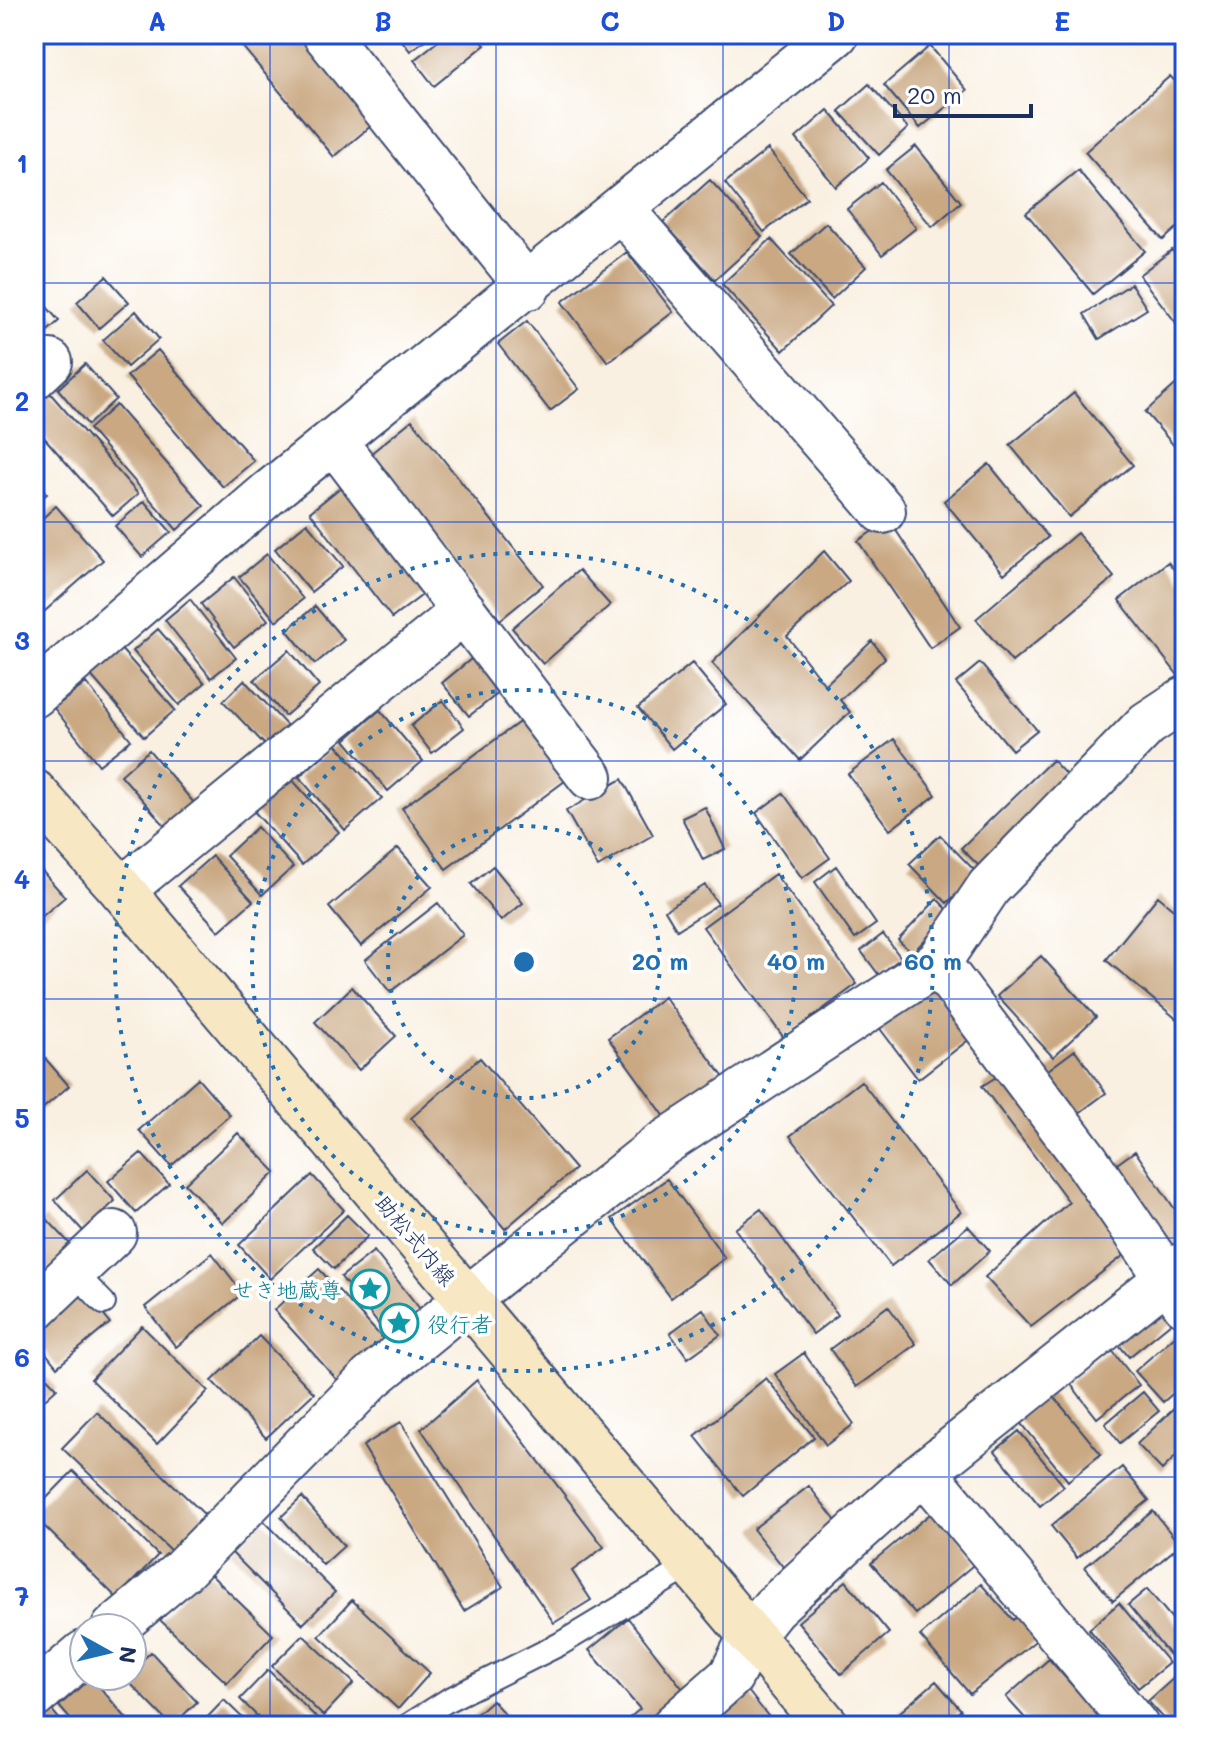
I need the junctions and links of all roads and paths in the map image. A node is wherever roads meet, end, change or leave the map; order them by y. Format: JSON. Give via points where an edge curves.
{"nodes":[{"id":1,"x":325,"y":34,"type":"edge"},
{"id":2,"x":809,"y":42,"type":"edge"},
{"id":3,"x":622,"y":210,"type":"junction"},
{"id":4,"x":528,"y":287,"type":"junction"},
{"id":5,"x":334,"y":441,"type":"junction"},
{"id":6,"x":883,"y":511,"type":"dead end"},
{"id":7,"x":464,"y":611,"type":"junction"},
{"id":8,"x":34,"y":695,"type":"edge"},
{"id":9,"x":1185,"y":699,"type":"edge"},
{"id":10,"x":590,"y":777,"type":"dead end"},
{"id":11,"x":34,"y":792,"type":"edge"},
{"id":12,"x":122,"y":890,"type":"junction"},
{"id":13,"x":938,"y":963,"type":"junction"},
{"id":14,"x":114,"y":1233,"type":"dead end"},
{"id":15,"x":74,"y":1272,"type":"junction"},
{"id":16,"x":1178,"y":1282,"type":"edge"},
{"id":17,"x":466,"y":1300,"type":"junction"},
{"id":18,"x":104,"y":1303,"type":"dead end"},
{"id":19,"x":34,"y":1309,"type":"edge"},
{"id":20,"x":925,"y":1472,"type":"junction"},
{"id":21,"x":690,"y":1566,"type":"junction"},
{"id":22,"x":133,"y":1612,"type":"edge"},
{"id":23,"x":751,"y":1636,"type":"junction"},
{"id":24,"x":68,"y":1667,"type":"edge"},
{"id":25,"x":34,"y":1696,"type":"edge"},
{"id":26,"x":407,"y":1726,"type":"edge"},
{"id":27,"x":674,"y":1726,"type":"edge"},
{"id":28,"x":827,"y":1726,"type":"edge"},
{"id":29,"x":1136,"y":1726,"type":"edge"}],
"edges":[{"from":1,"to":4,"type":"street"},
{"from":2,"to":3,"type":"street"},
{"from":3,"to":4,"type":"street"},
{"from":3,"to":6,"type":"street"},
{"from":4,"to":5,"type":"street"},
{"from":5,"to":7,"type":"street"},
{"from":5,"to":8,"type":"street"},
{"from":7,"to":10,"type":"street"},
{"from":7,"to":12,"type":"street"},
{"from":9,"to":13,"type":"street","via":[[1147,724],[989,887]]},
{"from":11,"to":12,"type":"street","name":"助松式内線"},
{"from":12,"to":17,"type":"street","name":"助松式内線"},
{"from":13,"to":16,"type":"street"},
{"from":13,"to":17,"type":"street","via":[[658,1147]]},
{"from":14,"to":15,"type":"street"},
{"from":15,"to":18,"type":"lane"},
{"from":15,"to":19,"type":"street"},
{"from":16,"to":20,"type":"street"},
{"from":17,"to":21,"type":"street","name":"助松式内線"},
{"from":17,"to":22,"type":"street","via":[[371,1378],[183,1570]]},
{"from":20,"to":23,"type":"street","via":[[773,1608]]},
{"from":20,"to":29,"type":"street"},
{"from":21,"to":23,"type":"street","name":"助松式内線"},
{"from":21,"to":26,"type":"lane"},
{"from":23,"to":27,"type":"street","via":[[731,1676]]},
{"from":23,"to":28,"type":"street","name":"助松式内線"},
{"from":24,"to":25,"type":"street"}]}
